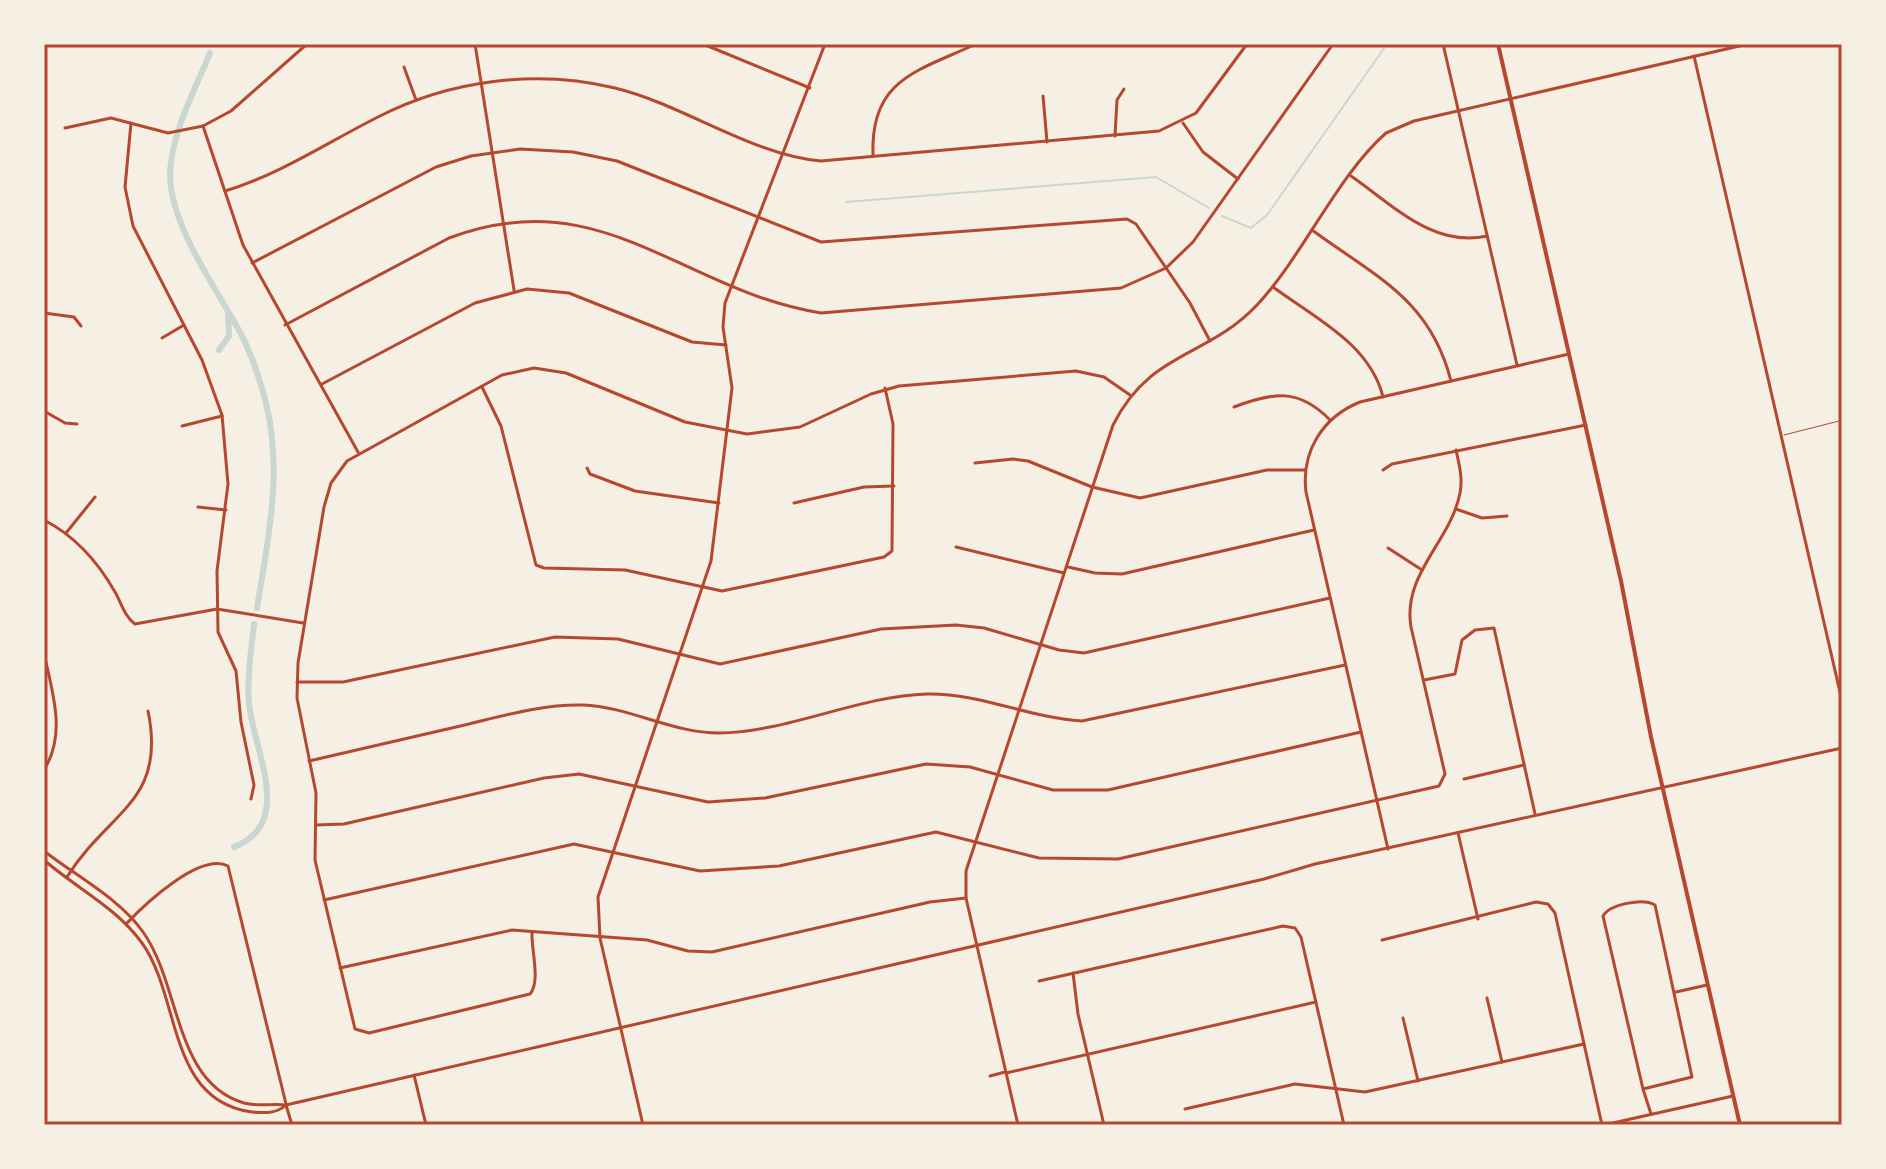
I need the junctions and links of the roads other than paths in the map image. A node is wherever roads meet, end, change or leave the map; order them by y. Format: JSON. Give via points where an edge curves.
{"nodes":[{"id":1,"x":307,"y":44,"type":"edge"},
{"id":2,"x":475,"y":44,"type":"edge"},
{"id":3,"x":703,"y":44,"type":"edge"},
{"id":4,"x":825,"y":44,"type":"edge"},
{"id":5,"x":976,"y":44,"type":"edge"},
{"id":6,"x":1247,"y":44,"type":"edge"},
{"id":7,"x":1333,"y":44,"type":"edge"},
{"id":8,"x":1443,"y":44,"type":"edge"},
{"id":9,"x":1498,"y":44,"type":"edge"},
{"id":10,"x":1748,"y":44,"type":"edge"},
{"id":11,"x":1694,"y":56,"type":"junction"},
{"id":12,"x":404,"y":67,"type":"dead end"},
{"id":13,"x":481,"y":83,"type":"junction"},
{"id":14,"x":810,"y":88,"type":"junction"},
{"id":15,"x":1124,"y":89,"type":"dead end"},
{"id":16,"x":1043,"y":96,"type":"dead end"},
{"id":17,"x":1511,"y":99,"type":"junction"},
{"id":18,"x":416,"y":100,"type":"junction"},
{"id":19,"x":1458,"y":111,"type":"junction"},
{"id":20,"x":1182,"y":122,"type":"junction"},
{"id":21,"x":131,"y":123,"type":"junction"},
{"id":22,"x":203,"y":126,"type":"junction"},
{"id":23,"x":65,"y":128,"type":"dead end"},
{"id":24,"x":1115,"y":136,"type":"junction"},
{"id":25,"x":1047,"y":142,"type":"junction"},
{"id":26,"x":492,"y":152,"type":"junction"},
{"id":27,"x":783,"y":153,"type":"junction"},
{"id":28,"x":873,"y":157,"type":"junction"},
{"id":29,"x":1351,"y":176,"type":"junction"},
{"id":30,"x":1238,"y":179,"type":"junction"},
{"id":31,"x":225,"y":191,"type":"junction"},
{"id":32,"x":757,"y":218,"type":"junction"},
{"id":33,"x":503,"y":222,"type":"junction"},
{"id":34,"x":1312,"y":230,"type":"junction"},
{"id":35,"x":1487,"y":236,"type":"junction"},
{"id":36,"x":252,"y":263,"type":"junction"},
{"id":37,"x":1166,"y":268,"type":"junction"},
{"id":38,"x":732,"y":284,"type":"junction"},
{"id":39,"x":1272,"y":287,"type":"junction"},
{"id":40,"x":514,"y":290,"type":"junction"},
{"id":41,"x":44,"y":313,"type":"edge"},
{"id":42,"x":184,"y":325,"type":"junction"},
{"id":43,"x":285,"y":325,"type":"junction"},
{"id":44,"x":81,"y":326,"type":"dead end"},
{"id":45,"x":162,"y":338,"type":"dead end"},
{"id":46,"x":1210,"y":341,"type":"junction"},
{"id":47,"x":726,"y":345,"type":"junction"},
{"id":48,"x":1569,"y":354,"type":"junction"},
{"id":49,"x":1517,"y":365,"type":"junction"},
{"id":50,"x":1451,"y":381,"type":"junction"},
{"id":51,"x":322,"y":384,"type":"junction"},
{"id":52,"x":481,"y":386,"type":"junction"},
{"id":53,"x":885,"y":388,"type":"junction"},
{"id":54,"x":1130,"y":395,"type":"junction"},
{"id":55,"x":1383,"y":397,"type":"junction"},
{"id":56,"x":1234,"y":407,"type":"dead end"},
{"id":57,"x":44,"y":411,"type":"edge"},
{"id":58,"x":222,"y":416,"type":"junction"},
{"id":59,"x":1330,"y":420,"type":"junction"},
{"id":60,"x":1839,"y":421,"type":"dead end"},
{"id":61,"x":77,"y":424,"type":"dead end"},
{"id":62,"x":1586,"y":425,"type":"junction"},
{"id":63,"x":182,"y":426,"type":"dead end"},
{"id":64,"x":727,"y":433,"type":"junction"},
{"id":65,"x":1780,"y":436,"type":"junction"},
{"id":66,"x":1456,"y":450,"type":"junction"},
{"id":67,"x":358,"y":452,"type":"junction"},
{"id":68,"x":975,"y":463,"type":"dead end"},
{"id":69,"x":587,"y":468,"type":"dead end"},
{"id":70,"x":1305,"y":470,"type":"junction"},
{"id":71,"x":1383,"y":470,"type":"dead end"},
{"id":72,"x":894,"y":486,"type":"junction"},
{"id":73,"x":1092,"y":487,"type":"junction"},
{"id":74,"x":95,"y":497,"type":"dead end"},
{"id":75,"x":719,"y":503,"type":"junction"},
{"id":76,"x":794,"y":503,"type":"dead end"},
{"id":77,"x":198,"y":507,"type":"dead end"},
{"id":78,"x":1456,"y":509,"type":"junction"},
{"id":79,"x":226,"y":510,"type":"junction"},
{"id":80,"x":1507,"y":516,"type":"dead end"},
{"id":81,"x":44,"y":520,"type":"edge"},
{"id":82,"x":1314,"y":530,"type":"junction"},
{"id":83,"x":66,"y":533,"type":"junction"},
{"id":84,"x":956,"y":547,"type":"dead end"},
{"id":85,"x":1388,"y":548,"type":"dead end"},
{"id":86,"x":1066,"y":566,"type":"junction"},
{"id":87,"x":1422,"y":570,"type":"junction"},
{"id":88,"x":1064,"y":573,"type":"junction"},
{"id":89,"x":703,"y":588,"type":"junction"},
{"id":90,"x":1330,"y":598,"type":"junction"},
{"id":91,"x":217,"y":609,"type":"junction"},
{"id":92,"x":305,"y":623,"type":"junction"},
{"id":93,"x":1040,"y":644,"type":"junction"},
{"id":94,"x":44,"y":653,"type":"edge"},
{"id":95,"x":681,"y":655,"type":"junction"},
{"id":96,"x":1345,"y":665,"type":"junction"},
{"id":97,"x":1424,"y":680,"type":"junction"},
{"id":98,"x":297,"y":682,"type":"junction"},
{"id":99,"x":1842,"y":701,"type":"edge"},
{"id":100,"x":1018,"y":710,"type":"junction"},
{"id":101,"x":148,"y":711,"type":"dead end"},
{"id":102,"x":659,"y":721,"type":"junction"},
{"id":103,"x":1361,"y":732,"type":"junction"},
{"id":104,"x":1842,"y":748,"type":"edge"},
{"id":105,"x":309,"y":761,"type":"junction"},
{"id":106,"x":1524,"y":765,"type":"junction"},
{"id":107,"x":44,"y":770,"type":"edge"},
{"id":108,"x":997,"y":776,"type":"junction"},
{"id":109,"x":1464,"y":779,"type":"dead end"},
{"id":110,"x":638,"y":786,"type":"junction"},
{"id":111,"x":1662,"y":789,"type":"junction"},
{"id":112,"x":251,"y":799,"type":"dead end"},
{"id":113,"x":1377,"y":800,"type":"junction"},
{"id":114,"x":1535,"y":817,"type":"junction"},
{"id":115,"x":315,"y":825,"type":"junction"},
{"id":116,"x":1458,"y":833,"type":"junction"},
{"id":117,"x":975,"y":843,"type":"junction"},
{"id":118,"x":1388,"y":849,"type":"junction"},
{"id":119,"x":44,"y":851,"type":"edge"},
{"id":120,"x":614,"y":851,"type":"junction"},
{"id":121,"x":44,"y":860,"type":"edge"},
{"id":122,"x":71,"y":871,"type":"junction"},
{"id":123,"x":67,"y":877,"type":"junction"},
{"id":124,"x":966,"y":898,"type":"junction"},
{"id":125,"x":324,"y":900,"type":"junction"},
{"id":126,"x":131,"y":918,"type":"junction"},
{"id":127,"x":1478,"y":919,"type":"junction"},
{"id":128,"x":126,"y":924,"type":"junction"},
{"id":129,"x":532,"y":932,"type":"junction"},
{"id":130,"x":600,"y":938,"type":"junction"},
{"id":131,"x":1382,"y":940,"type":"dead end"},
{"id":132,"x":976,"y":946,"type":"junction"},
{"id":133,"x":340,"y":968,"type":"junction"},
{"id":134,"x":1073,"y":973,"type":"junction"},
{"id":135,"x":1039,"y":981,"type":"dead end"},
{"id":136,"x":1707,"y":985,"type":"junction"},
{"id":137,"x":1674,"y":992,"type":"junction"},
{"id":138,"x":1487,"y":998,"type":"dead end"},
{"id":139,"x":1316,"y":1002,"type":"junction"},
{"id":140,"x":1403,"y":1018,"type":"dead end"},
{"id":141,"x":621,"y":1027,"type":"junction"},
{"id":142,"x":1584,"y":1044,"type":"junction"},
{"id":143,"x":1087,"y":1054,"type":"junction"},
{"id":144,"x":1502,"y":1062,"type":"junction"},
{"id":145,"x":1006,"y":1072,"type":"junction"},
{"id":146,"x":414,"y":1075,"type":"junction"},
{"id":147,"x":990,"y":1076,"type":"dead end"},
{"id":148,"x":1418,"y":1081,"type":"junction"},
{"id":149,"x":1336,"y":1089,"type":"junction"},
{"id":150,"x":1643,"y":1089,"type":"junction"},
{"id":151,"x":1733,"y":1096,"type":"junction"},
{"id":152,"x":286,"y":1105,"type":"junction"},
{"id":153,"x":1185,"y":1109,"type":"dead end"},
{"id":154,"x":1651,"y":1114,"type":"junction"},
{"id":155,"x":292,"y":1125,"type":"edge"},
{"id":156,"x":426,"y":1125,"type":"edge"},
{"id":157,"x":643,"y":1125,"type":"edge"},
{"id":158,"x":1018,"y":1125,"type":"edge"},
{"id":159,"x":1104,"y":1125,"type":"edge"},
{"id":160,"x":1344,"y":1125,"type":"edge"},
{"id":161,"x":1603,"y":1125,"type":"edge"},
{"id":162,"x":1740,"y":1125,"type":"edge"}],
"edges":[{"from":1,"to":22,"type":"street","via":[[231,111]]},
{"from":2,"to":13,"type":"street"},
{"from":3,"to":14,"type":"street"},
{"from":4,"to":14,"type":"street"},
{"from":5,"to":28,"type":"street","via":[[894,85],[874,118]]},
{"from":6,"to":20,"type":"street","via":[[1206,103]]},
{"from":7,"to":30,"type":"street"},
{"from":8,"to":19,"type":"street"},
{"from":9,"to":17,"type":"main road"},
{"from":10,"to":11,"type":"street"},
{"from":11,"to":17,"type":"street"},
{"from":11,"to":65,"type":"street"},
{"from":12,"to":18,"type":"street"},
{"from":13,"to":18,"type":"street"},
{"from":13,"to":26,"type":"street"},
{"from":13,"to":27,"type":"street","via":[[546,79],[613,88],[661,102]]},
{"from":14,"to":27,"type":"street"},
{"from":15,"to":24,"type":"street","via":[[1117,100]]},
{"from":16,"to":25,"type":"street"},
{"from":17,"to":19,"type":"street"},
{"from":17,"to":48,"type":"main road"},
{"from":18,"to":31,"type":"street","via":[[260,179]]},
{"from":19,"to":29,"type":"street","via":[[1386,133]]},
{"from":19,"to":35,"type":"street"},
{"from":20,"to":24,"type":"street","via":[[1159,131]]},
{"from":20,"to":30,"type":"street","via":[[1203,152]]},
{"from":21,"to":22,"type":"street","via":[[168,133]]},
{"from":21,"to":23,"type":"street","via":[[111,118]]},
{"from":21,"to":42,"type":"street","via":[[124,166],[129,211]]},
{"from":22,"to":31,"type":"street"},
{"from":24,"to":25,"type":"street"},
{"from":25,"to":28,"type":"street"},
{"from":26,"to":32,"type":"street","via":[[547,149],[600,157]]},
{"from":26,"to":33,"type":"street"},
{"from":26,"to":36,"type":"street","via":[[418,175]]},
{"from":27,"to":28,"type":"street","via":[[821,161]]},
{"from":27,"to":32,"type":"street"},
{"from":29,"to":34,"type":"street"},
{"from":29,"to":35,"type":"street","via":[[1431,232],[1452,239]]},
{"from":30,"to":37,"type":"street","via":[[1193,242]]},
{"from":31,"to":36,"type":"street"},
{"from":32,"to":37,"type":"street","via":[[834,243],[1122,219],[1136,224]]},
{"from":32,"to":38,"type":"street"},
{"from":33,"to":38,"type":"street","via":[[546,219],[589,226]]},
{"from":33,"to":40,"type":"street"},
{"from":33,"to":43,"type":"street","via":[[449,238]]},
{"from":34,"to":39,"type":"street"},
{"from":34,"to":50,"type":"street","via":[[1415,307],[1439,341]]},
{"from":35,"to":49,"type":"street"},
{"from":36,"to":43,"type":"street"},
{"from":37,"to":38,"type":"street","via":[[1108,290],[841,313],[782,304]]},
{"from":37,"to":46,"type":"street"},
{"from":38,"to":47,"type":"street","via":[[723,315]]},
{"from":39,"to":46,"type":"street","via":[[1243,318]]},
{"from":39,"to":55,"type":"street","via":[[1361,352]]},
{"from":40,"to":47,"type":"street","via":[[569,293],[692,342]]},
{"from":40,"to":51,"type":"street","via":[[475,303]]},
{"from":41,"to":44,"type":"street","via":[[74,317]]},
{"from":42,"to":45,"type":"street"},
{"from":42,"to":58,"type":"street"},
{"from":43,"to":51,"type":"street"},
{"from":46,"to":54,"type":"street","via":[[1154,371]]},
{"from":47,"to":64,"type":"street","via":[[732,388]]},
{"from":48,"to":49,"type":"street"},
{"from":48,"to":62,"type":"main road"},
{"from":49,"to":50,"type":"street"},
{"from":50,"to":55,"type":"street"},
{"from":51,"to":67,"type":"street"},
{"from":52,"to":64,"type":"street","via":[[516,370],[552,369],[685,422]]},
{"from":52,"to":67,"type":"street"},
{"from":52,"to":89,"type":"street","via":[[501,426],[537,566],[625,570]]},
{"from":53,"to":54,"type":"street","via":[[1076,371],[1104,377]]},
{"from":53,"to":64,"type":"street","via":[[800,427]]},
{"from":53,"to":72,"type":"street","via":[[893,424]]},
{"from":54,"to":73,"type":"street","via":[[1113,425]]},
{"from":55,"to":59,"type":"street","via":[[1350,406]]},
{"from":56,"to":59,"type":"street","via":[[1292,396],[1311,402]]},
{"from":57,"to":61,"type":"street"},
{"from":58,"to":63,"type":"street"},
{"from":58,"to":79,"type":"street","via":[[228,461]]},
{"from":59,"to":70,"type":"street","via":[[1314,441]]},
{"from":60,"to":65,"type":"lane"},
{"from":62,"to":66,"type":"street"},
{"from":62,"to":111,"type":"main road"},
{"from":64,"to":75,"type":"street"},
{"from":65,"to":99,"type":"street"},
{"from":66,"to":71,"type":"street"},
{"from":66,"to":78,"type":"street","via":[[1461,481]]},
{"from":67,"to":92,"type":"street","via":[[338,471],[326,496]]},
{"from":68,"to":73,"type":"street","via":[[1028,461]]},
{"from":69,"to":75,"type":"street","via":[[590,474],[635,491]]},
{"from":70,"to":73,"type":"street","via":[[1267,470],[1140,498]]},
{"from":70,"to":82,"type":"street"},
{"from":72,"to":76,"type":"street","via":[[864,487]]},
{"from":72,"to":89,"type":"street","via":[[895,544],[889,554],[739,590]]},
{"from":73,"to":86,"type":"street"},
{"from":74,"to":83,"type":"street"},
{"from":75,"to":89,"type":"street"},
{"from":77,"to":79,"type":"street"},
{"from":78,"to":80,"type":"street","via":[[1482,518]]},
{"from":78,"to":87,"type":"street"},
{"from":79,"to":91,"type":"street"},
{"from":81,"to":83,"type":"street"},
{"from":82,"to":86,"type":"street","via":[[1122,574]]},
{"from":82,"to":90,"type":"street"},
{"from":83,"to":91,"type":"street","via":[[100,569],[135,624]]},
{"from":84,"to":88,"type":"street"},
{"from":85,"to":87,"type":"street"},
{"from":86,"to":88,"type":"street"},
{"from":87,"to":97,"type":"street","via":[[1411,595],[1409,618]]},
{"from":88,"to":93,"type":"street"},
{"from":89,"to":95,"type":"street"},
{"from":90,"to":93,"type":"street","via":[[1093,652]]},
{"from":90,"to":96,"type":"street"},
{"from":91,"to":92,"type":"street"},
{"from":91,"to":112,"type":"street","via":[[219,638],[238,682],[254,785]]},
{"from":92,"to":98,"type":"street"},
{"from":93,"to":95,"type":"street","via":[[984,628],[927,624],[881,629],[731,663]]},
{"from":93,"to":100,"type":"street"},
{"from":94,"to":107,"type":"street","via":[[57,731]]},
{"from":95,"to":98,"type":"street","via":[[618,639],[555,637],[343,682]]},
{"from":95,"to":102,"type":"street"},
{"from":96,"to":100,"type":"street","via":[[1102,719],[1061,719]]},
{"from":96,"to":103,"type":"street"},
{"from":97,"to":106,"type":"street","via":[[1455,674],[1462,640],[1475,630],[1494,628]]},
{"from":97,"to":113,"type":"street","via":[[1444,781]]},
{"from":98,"to":105,"type":"street"},
{"from":100,"to":102,"type":"street","via":[[970,697],[928,694],[736,732],[697,731]]},
{"from":100,"to":108,"type":"street"},
{"from":101,"to":122,"type":"street","via":[[155,747],[146,779]]},
{"from":102,"to":105,"type":"street","via":[[607,707],[550,707]]},
{"from":102,"to":110,"type":"street"},
{"from":103,"to":108,"type":"street","via":[[1108,790],[1053,790]]},
{"from":103,"to":113,"type":"street"},
{"from":104,"to":111,"type":"street"},
{"from":105,"to":115,"type":"street"},
{"from":106,"to":109,"type":"street"},
{"from":106,"to":114,"type":"street"},
{"from":108,"to":110,"type":"street","via":[[943,764],[904,766],[728,802],[685,799]]},
{"from":108,"to":117,"type":"street"},
{"from":110,"to":115,"type":"street","via":[[596,776],[558,775],[344,824]]},
{"from":110,"to":120,"type":"street"},
{"from":111,"to":114,"type":"street"},
{"from":111,"to":136,"type":"main road"},
{"from":113,"to":117,"type":"street","via":[[1118,859],[1039,858]]},
{"from":113,"to":118,"type":"street"},
{"from":114,"to":116,"type":"street"},
{"from":115,"to":125,"type":"street","via":[[315,860]]},
{"from":116,"to":118,"type":"street"},
{"from":116,"to":127,"type":"street"},
{"from":117,"to":120,"type":"street","via":[[927,832],[779,866],[729,872],[670,867]]},
{"from":117,"to":124,"type":"street","via":[[966,871]]},
{"from":118,"to":132,"type":"street"},
{"from":119,"to":122,"type":"street"},
{"from":120,"to":125,"type":"street","via":[[562,845]]},
{"from":120,"to":130,"type":"street","via":[[598,897]]},
{"from":121,"to":123,"type":"street"},
{"from":122,"to":123,"type":"street"},
{"from":122,"to":126,"type":"street"},
{"from":123,"to":128,"type":"street"},
{"from":124,"to":130,"type":"street","via":[[712,952]]},
{"from":124,"to":132,"type":"street"},
{"from":125,"to":133,"type":"street"},
{"from":126,"to":128,"type":"street"},
{"from":126,"to":152,"type":"street","via":[[162,965],[201,1075],[241,1102]]},
{"from":126,"to":152,"type":"street","via":[[173,882],[211,864],[231,870]]},
{"from":127,"to":131,"type":"street"},
{"from":127,"to":142,"type":"street","via":[[1536,902],[1548,904],[1555,913]]},
{"from":128,"to":152,"type":"street","via":[[155,967],[184,1057],[201,1086],[245,1111],[275,1112]]},
{"from":129,"to":130,"type":"street"},
{"from":129,"to":133,"type":"street","via":[[497,932]]},
{"from":129,"to":133,"type":"street","via":[[536,982],[530,994],[361,1033],[353,1025]]},
{"from":130,"to":141,"type":"street"},
{"from":132,"to":141,"type":"street"},
{"from":132,"to":145,"type":"street"},
{"from":134,"to":135,"type":"street"},
{"from":134,"to":139,"type":"street","via":[[1283,926],[1295,928],[1301,937]]},
{"from":134,"to":143,"type":"street"},
{"from":136,"to":137,"type":"street"},
{"from":136,"to":151,"type":"main road"},
{"from":137,"to":150,"type":"street","via":[[1692,1077]]},
{"from":137,"to":150,"type":"street","via":[[1655,905],[1648,901],[1604,912]]},
{"from":138,"to":144,"type":"street"},
{"from":139,"to":143,"type":"street"},
{"from":139,"to":149,"type":"street"},
{"from":140,"to":148,"type":"street"},
{"from":141,"to":146,"type":"street"},
{"from":141,"to":157,"type":"street"},
{"from":142,"to":144,"type":"street"},
{"from":142,"to":161,"type":"street"},
{"from":143,"to":145,"type":"street"},
{"from":143,"to":159,"type":"street"},
{"from":144,"to":148,"type":"street"},
{"from":145,"to":147,"type":"street"},
{"from":145,"to":158,"type":"street"},
{"from":146,"to":152,"type":"street"},
{"from":146,"to":156,"type":"street"},
{"from":148,"to":149,"type":"street","via":[[1365,1092]]},
{"from":149,"to":153,"type":"street","via":[[1295,1084]]},
{"from":149,"to":160,"type":"street"},
{"from":150,"to":154,"type":"street"},
{"from":151,"to":154,"type":"street"},
{"from":151,"to":162,"type":"main road"},
{"from":152,"to":155,"type":"street"},
{"from":154,"to":161,"type":"street"}]}
